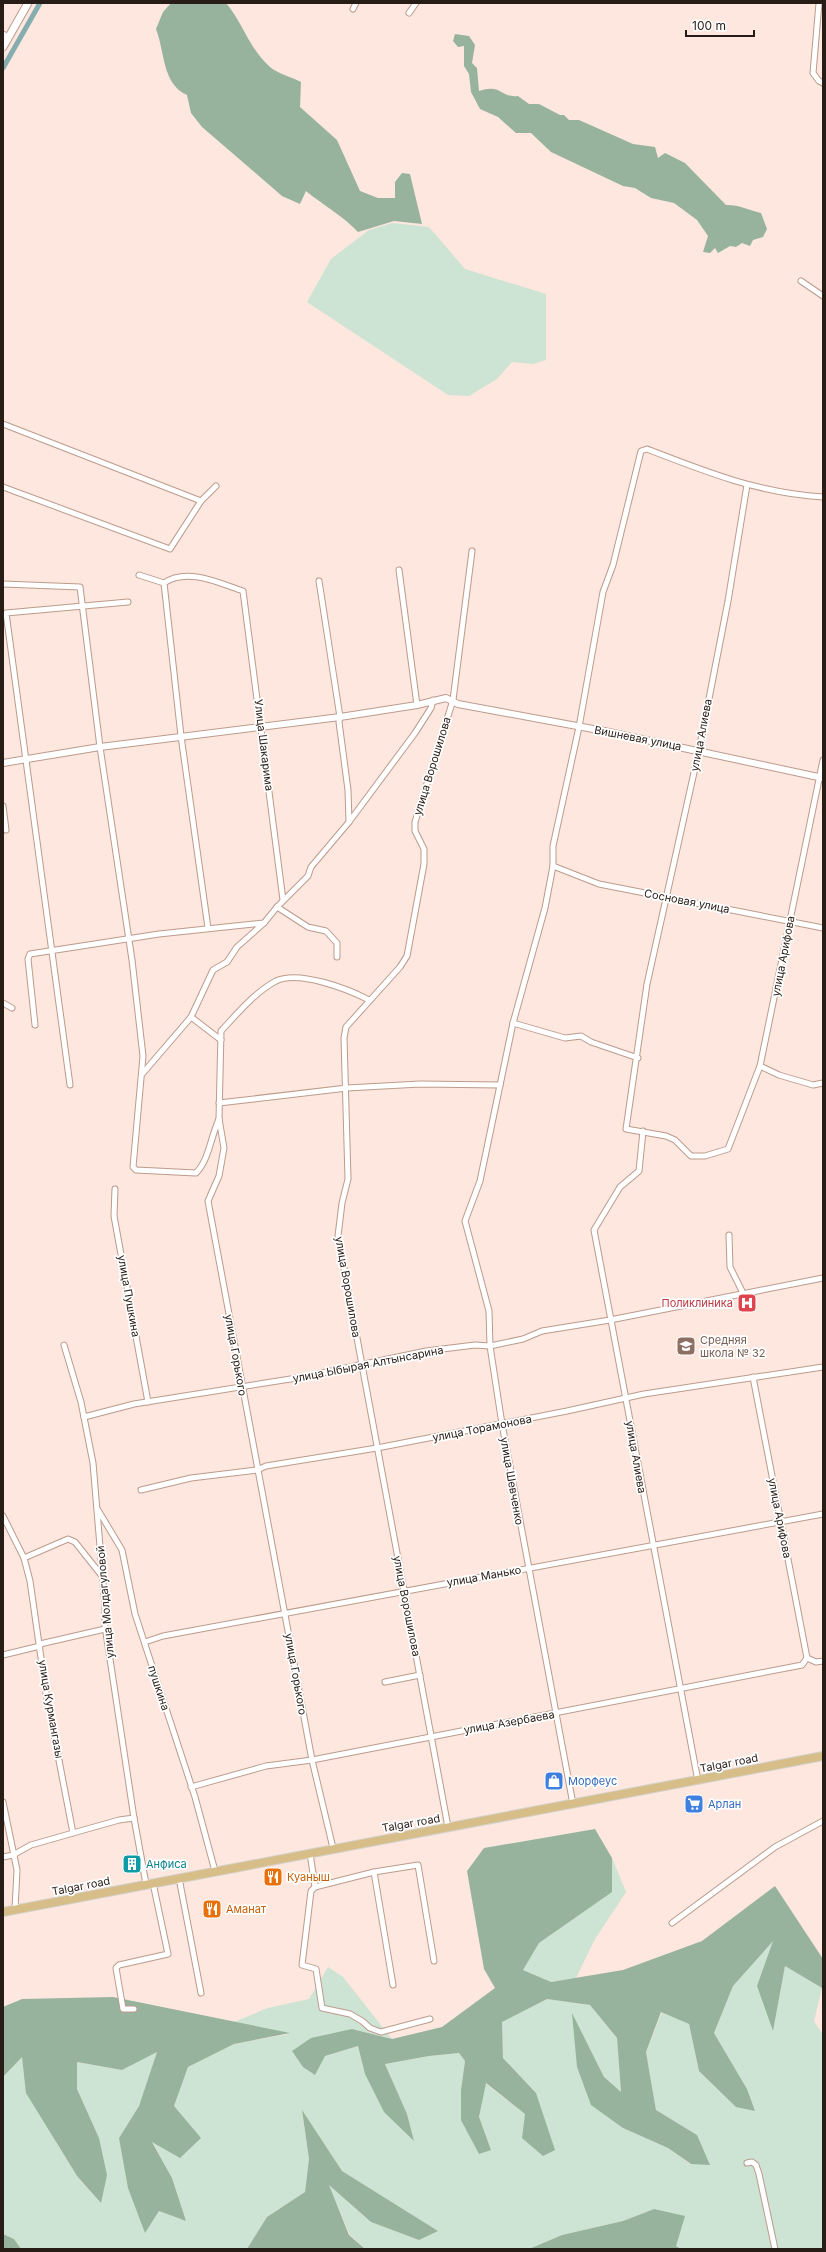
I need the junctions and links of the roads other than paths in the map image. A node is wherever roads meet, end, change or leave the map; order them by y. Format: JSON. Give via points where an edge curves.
{"nodes":[{"id":1,"x":28,"y":3,"type":"edge"},
{"id":2,"x":356,"y":3,"type":"edge"},
{"id":3,"x":416,"y":3,"type":"edge"},
{"id":4,"x":819,"y":3,"type":"edge"},
{"id":5,"x":352,"y":9,"type":"dead end"},
{"id":6,"x":409,"y":13,"type":"dead end"},
{"id":7,"x":6,"y":35,"type":"edge"},
{"id":8,"x":3,"y":47,"type":"edge"},
{"id":9,"x":823,"y":83,"type":"edge"},
{"id":10,"x":801,"y":281,"type":"dead end"},
{"id":11,"x":823,"y":296,"type":"edge"},
{"id":12,"x":3,"y":424,"type":"edge"},
{"id":13,"x":747,"y":485,"type":"junction"},
{"id":14,"x":216,"y":486,"type":"dead end"},
{"id":15,"x":3,"y":487,"type":"edge"},
{"id":16,"x":823,"y":497,"type":"edge"},
{"id":17,"x":201,"y":501,"type":"junction"},
{"id":18,"x":472,"y":551,"type":"dead end"},
{"id":19,"x":399,"y":570,"type":"dead end"},
{"id":20,"x":139,"y":574,"type":"dead end"},
{"id":21,"x":319,"y":581,"type":"dead end"},
{"id":22,"x":164,"y":583,"type":"junction"},
{"id":23,"x":3,"y":584,"type":"edge"},
{"id":24,"x":128,"y":602,"type":"dead end"},
{"id":25,"x":81,"y":605,"type":"junction"},
{"id":26,"x":433,"y":700,"type":"junction"},
{"id":27,"x":453,"y":700,"type":"junction"},
{"id":28,"x":417,"y":705,"type":"junction"},
{"id":29,"x":340,"y":717,"type":"junction"},
{"id":30,"x":262,"y":726,"type":"junction"},
{"id":31,"x":579,"y":727,"type":"junction"},
{"id":32,"x":181,"y":736,"type":"junction"},
{"id":33,"x":100,"y":747,"type":"junction"},
{"id":34,"x":699,"y":750,"type":"junction"},
{"id":35,"x":26,"y":759,"type":"junction"},
{"id":36,"x":823,"y":760,"type":"edge"},
{"id":37,"x":3,"y":763,"type":"edge"},
{"id":38,"x":821,"y":777,"type":"edge"},
{"id":39,"x":3,"y":806,"type":"edge"},
{"id":40,"x":349,"y":822,"type":"junction"},
{"id":41,"x":6,"y":830,"type":"dead end"},
{"id":42,"x":553,"y":866,"type":"junction"},
{"id":43,"x":668,"y":897,"type":"junction"},
{"id":44,"x":282,"y":900,"type":"junction"},
{"id":45,"x":277,"y":906,"type":"junction"},
{"id":46,"x":790,"y":921,"type":"junction"},
{"id":47,"x":264,"y":923,"type":"junction"},
{"id":48,"x":208,"y":928,"type":"junction"},
{"id":49,"x":823,"y":928,"type":"edge"},
{"id":50,"x":129,"y":940,"type":"junction"},
{"id":51,"x":51,"y":952,"type":"junction"},
{"id":52,"x":337,"y":957,"type":"dead end"},
{"id":53,"x":370,"y":1000,"type":"junction"},
{"id":54,"x":3,"y":1002,"type":"edge"},
{"id":55,"x":12,"y":1008,"type":"dead end"},
{"id":56,"x":191,"y":1016,"type":"junction"},
{"id":57,"x":513,"y":1023,"type":"junction"},
{"id":58,"x":34,"y":1025,"type":"dead end"},
{"id":59,"x":221,"y":1040,"type":"junction"},
{"id":60,"x":638,"y":1058,"type":"junction"},
{"id":61,"x":760,"y":1066,"type":"junction"},
{"id":62,"x":142,"y":1074,"type":"junction"},
{"id":63,"x":823,"y":1083,"type":"edge"},
{"id":64,"x":70,"y":1085,"type":"dead end"},
{"id":65,"x":500,"y":1085,"type":"junction"},
{"id":66,"x":347,"y":1088,"type":"junction"},
{"id":67,"x":219,"y":1103,"type":"junction"},
{"id":68,"x":219,"y":1120,"type":"junction"},
{"id":69,"x":643,"y":1131,"type":"junction"},
{"id":70,"x":116,"y":1189,"type":"dead end"},
{"id":71,"x":729,"y":1235,"type":"dead end"},
{"id":72,"x":823,"y":1278,"type":"edge"},
{"id":73,"x":744,"y":1295,"type":"junction"},
{"id":74,"x":610,"y":1320,"type":"junction"},
{"id":75,"x":64,"y":1345,"type":"dead end"},
{"id":76,"x":490,"y":1346,"type":"junction"},
{"id":77,"x":362,"y":1363,"type":"junction"},
{"id":78,"x":823,"y":1367,"type":"edge"},
{"id":79,"x":753,"y":1377,"type":"junction"},
{"id":80,"x":242,"y":1386,"type":"junction"},
{"id":81,"x":625,"y":1398,"type":"junction"},
{"id":82,"x":148,"y":1402,"type":"junction"},
{"id":83,"x":84,"y":1417,"type":"junction"},
{"id":84,"x":502,"y":1424,"type":"junction"},
{"id":85,"x":378,"y":1448,"type":"junction"},
{"id":86,"x":258,"y":1470,"type":"junction"},
{"id":87,"x":142,"y":1490,"type":"dead end"},
{"id":88,"x":97,"y":1509,"type":"junction"},
{"id":89,"x":823,"y":1514,"type":"edge"},
{"id":90,"x":3,"y":1516,"type":"edge"},
{"id":91,"x":780,"y":1522,"type":"junction"},
{"id":92,"x":652,"y":1545,"type":"junction"},
{"id":93,"x":24,"y":1558,"type":"junction"},
{"id":94,"x":528,"y":1568,"type":"junction"},
{"id":95,"x":102,"y":1576,"type":"junction"},
{"id":96,"x":405,"y":1591,"type":"junction"},
{"id":97,"x":285,"y":1614,"type":"junction"},
{"id":98,"x":105,"y":1629,"type":"junction"},
{"id":99,"x":145,"y":1642,"type":"junction"},
{"id":100,"x":40,"y":1645,"type":"junction"},
{"id":101,"x":3,"y":1655,"type":"edge"},
{"id":102,"x":807,"y":1658,"type":"junction"},
{"id":103,"x":823,"y":1661,"type":"edge"},
{"id":104,"x":420,"y":1675,"type":"junction"},
{"id":105,"x":385,"y":1682,"type":"dead end"},
{"id":106,"x":680,"y":1690,"type":"junction"},
{"id":107,"x":556,"y":1714,"type":"junction"},
{"id":108,"x":432,"y":1736,"type":"junction"},
{"id":109,"x":823,"y":1756,"type":"edge"},
{"id":110,"x":312,"y":1760,"type":"junction"},
{"id":111,"x":698,"y":1781,"type":"junction"},
{"id":112,"x":191,"y":1787,"type":"junction"},
{"id":113,"x":3,"y":1802,"type":"edge"},
{"id":114,"x":572,"y":1804,"type":"junction"},
{"id":115,"x":134,"y":1818,"type":"junction"},
{"id":116,"x":823,"y":1821,"type":"edge"},
{"id":117,"x":448,"y":1827,"type":"junction"},
{"id":118,"x":73,"y":1834,"type":"junction"},
{"id":119,"x":332,"y":1848,"type":"junction"},
{"id":120,"x":310,"y":1853,"type":"junction"},
{"id":121,"x":13,"y":1855,"type":"junction"},
{"id":122,"x":3,"y":1857,"type":"edge"},
{"id":123,"x":215,"y":1871,"type":"junction"},
{"id":124,"x":374,"y":1872,"type":"junction"},
{"id":125,"x":179,"y":1878,"type":"junction"},
{"id":126,"x":150,"y":1884,"type":"junction"},
{"id":127,"x":315,"y":1887,"type":"junction"},
{"id":128,"x":15,"y":1909,"type":"junction"},
{"id":129,"x":3,"y":1912,"type":"edge"},
{"id":130,"x":672,"y":1923,"type":"dead end"},
{"id":131,"x":434,"y":1961,"type":"dead end"},
{"id":132,"x":393,"y":1985,"type":"dead end"},
{"id":133,"x":201,"y":1994,"type":"dead end"},
{"id":134,"x":134,"y":2009,"type":"dead end"},
{"id":135,"x":430,"y":2019,"type":"dead end"},
{"id":136,"x":747,"y":2163,"type":"dead end"},
{"id":137,"x":775,"y":2249,"type":"edge"}],
"edges":[{"from":1,"to":7,"type":"main road"},
{"from":2,"to":5,"type":"street"},
{"from":3,"to":6,"type":"street"},
{"from":4,"to":9,"type":"street","via":[[813,72]]},
{"from":7,"to":8,"type":"main road"},
{"from":10,"to":11,"type":"street"},
{"from":12,"to":17,"type":"street"},
{"from":13,"to":16,"type":"street","via":[[777,492]]},
{"from":13,"to":31,"type":"street","name":"улица Шевченко","via":[[716,476],[647,449],[641,451],[613,565],[603,592]]},
{"from":13,"to":34,"type":"street","name":"улица Алиева"},
{"from":14,"to":17,"type":"street"},
{"from":15,"to":17,"type":"street","via":[[170,549]]},
{"from":18,"to":27,"type":"street","name":"улица Ворошилова"},
{"from":19,"to":28,"type":"street"},
{"from":20,"to":22,"type":"street"},
{"from":21,"to":29,"type":"street"},
{"from":22,"to":30,"type":"street","name":"Улица Шакарима","via":[[171,578],[190,576],[243,591]]},
{"from":22,"to":32,"type":"street"},
{"from":23,"to":25,"type":"street","via":[[80,587]]},
{"from":24,"to":25,"type":"street"},
{"from":25,"to":33,"type":"street"},
{"from":25,"to":35,"type":"street","via":[[6,613]]},
{"from":26,"to":27,"type":"street","name":"Вишневая улица"},
{"from":26,"to":28,"type":"street","name":"Вишневая улица"},
{"from":26,"to":40,"type":"street","via":[[431,708],[415,733]]},
{"from":27,"to":31,"type":"street","name":"Вишневая улица","via":[[458,704]]},
{"from":27,"to":53,"type":"street","name":"улица Ворошилова","via":[[415,822],[415,831],[424,849],[424,864],[407,956],[400,968]]},
{"from":28,"to":29,"type":"street","name":"Вишневая улица"},
{"from":29,"to":30,"type":"street","name":"Вишневая улица"},
{"from":29,"to":40,"type":"street"},
{"from":30,"to":32,"type":"street","name":"Вишневая улица"},
{"from":30,"to":44,"type":"street","name":"Улица Шакарима"},
{"from":31,"to":34,"type":"street","name":"Вишневая улица"},
{"from":31,"to":42,"type":"street","name":"улица Шевченко","via":[[553,846]]},
{"from":32,"to":33,"type":"street","name":"Вишневая улица"},
{"from":32,"to":48,"type":"street"},
{"from":33,"to":35,"type":"street","name":"Вишневая улица"},
{"from":33,"to":50,"type":"street"},
{"from":34,"to":38,"type":"street","name":"Вишневая улица"},
{"from":34,"to":43,"type":"street","name":"улица Алиева"},
{"from":35,"to":37,"type":"street","name":"Вишневая улица"},
{"from":35,"to":51,"type":"street"},
{"from":36,"to":38,"type":"street","name":"улица Арифова"},
{"from":38,"to":46,"type":"street","name":"улица Арифова"},
{"from":39,"to":41,"type":"street"},
{"from":40,"to":44,"type":"street","via":[[311,867],[308,876]]},
{"from":42,"to":43,"type":"street","name":"Сосновая улица","via":[[599,884]]},
{"from":42,"to":57,"type":"street","name":"улица Шевченко","via":[[545,908]]},
{"from":43,"to":46,"type":"street","name":"Сосновая улица"},
{"from":43,"to":60,"type":"street","name":"улица Алиева","via":[[647,984]]},
{"from":44,"to":45,"type":"street"},
{"from":45,"to":47,"type":"street"},
{"from":45,"to":52,"type":"street","via":[[308,927],[326,931],[337,943]]},
{"from":46,"to":49,"type":"street","name":"Сосновая улица"},
{"from":46,"to":61,"type":"street","name":"улица Арифова"},
{"from":47,"to":48,"type":"street"},
{"from":47,"to":56,"type":"street","via":[[237,947],[227,962],[213,970]]},
{"from":48,"to":50,"type":"street"},
{"from":50,"to":51,"type":"street"},
{"from":50,"to":62,"type":"street","via":[[143,1056]]},
{"from":51,"to":58,"type":"street","via":[[30,954],[28,959]]},
{"from":51,"to":64,"type":"street"},
{"from":53,"to":59,"type":"street","name":"улица Горького","via":[[343,987],[321,982],[290,978],[277,981],[264,988],[221,1031]]},
{"from":53,"to":66,"type":"street","name":"улица Ворошилова","via":[[346,1027],[344,1038]]},
{"from":54,"to":55,"type":"street"},
{"from":56,"to":59,"type":"street"},
{"from":56,"to":62,"type":"street"},
{"from":57,"to":60,"type":"street","via":[[566,1038],[580,1036]]},
{"from":57,"to":65,"type":"street","name":"улица Шевченко"},
{"from":59,"to":67,"type":"street","name":"улица Горького"},
{"from":60,"to":69,"type":"street","name":"улица Алиева","via":[[626,1129]]},
{"from":61,"to":63,"type":"street","via":[[779,1075],[813,1085]]},
{"from":61,"to":69,"type":"street","name":"улица Арифова","via":[[728,1148],[705,1156],[691,1156],[675,1140]]},
{"from":62,"to":68,"type":"street","via":[[133,1167],[136,1170],[196,1173],[202,1167],[212,1132]]},
{"from":65,"to":66,"type":"street","via":[[420,1084]]},
{"from":65,"to":76,"type":"street","name":"улица Шевченко","via":[[485,1162],[465,1221],[489,1311]]},
{"from":66,"to":67,"type":"street"},
{"from":66,"to":77,"type":"street","name":"улица Ворошилова","via":[[348,1179],[338,1236]]},
{"from":67,"to":68,"type":"street","name":"улица Горького"},
{"from":68,"to":80,"type":"street","name":"улица Горького","via":[[224,1148],[223,1160],[208,1201],[208,1210],[220,1261]]},
{"from":69,"to":74,"type":"street","name":"улица Алиева","via":[[639,1171],[620,1187],[594,1230]]},
{"from":70,"to":82,"type":"street","name":"улица Пушкина","via":[[114,1216]]},
{"from":71,"to":73,"type":"street","via":[[730,1267]]},
{"from":72,"to":73,"type":"street","name":"улица Ыбырая Алтынсарина"},
{"from":73,"to":74,"type":"street","name":"улица Ыбырая Алтынсарина"},
{"from":74,"to":76,"type":"street","name":"улица Ыбырая Алтынсарина","via":[[542,1331],[523,1339]]},
{"from":74,"to":81,"type":"street","name":"улица Алиева"},
{"from":75,"to":83,"type":"street","name":"улица Молдагуловой"},
{"from":76,"to":77,"type":"street","name":"улица Ыбырая Алтынсарина","via":[[458,1347]]},
{"from":76,"to":84,"type":"street","name":"улица Шевченко"},
{"from":77,"to":80,"type":"street","name":"улица Ыбырая Алтынсарина","via":[[303,1377]]},
{"from":77,"to":85,"type":"street","name":"улица Ворошилова"},
{"from":78,"to":79,"type":"street","name":"улица Торамонова"},
{"from":79,"to":81,"type":"street","name":"улица Торамонова"},
{"from":79,"to":91,"type":"street","name":"улица Арифова"},
{"from":80,"to":82,"type":"street","name":"улица Ыбырая Алтынсарина"},
{"from":80,"to":86,"type":"street","name":"улица Горького"},
{"from":81,"to":84,"type":"street","name":"улица Торамонова"},
{"from":81,"to":92,"type":"street","name":"улица Алиева"},
{"from":82,"to":83,"type":"street","name":"улица Ыбырая Алтынсарина"},
{"from":83,"to":88,"type":"street","name":"улица Молдагуловой","via":[[93,1463]]},
{"from":84,"to":85,"type":"street","name":"улица Торамонова"},
{"from":84,"to":94,"type":"street","name":"улица Шевченко"},
{"from":85,"to":86,"type":"street","name":"улица Торамонова","via":[[266,1466]]},
{"from":85,"to":96,"type":"street","name":"улица Ворошилова"},
{"from":86,"to":87,"type":"street","name":"улица Торамонова","via":[[191,1478]]},
{"from":86,"to":97,"type":"street","name":"улица Горького"},
{"from":88,"to":95,"type":"street","name":"улица Молдагуловой"},
{"from":88,"to":99,"type":"street","name":"пушкина","via":[[122,1550],[131,1596]]},
{"from":89,"to":91,"type":"street","name":"улица Манько"},
{"from":90,"to":93,"type":"street","name":"улица Курмангазы"},
{"from":91,"to":92,"type":"street","name":"улица Манько"},
{"from":91,"to":102,"type":"street","name":"улица Арифова"},
{"from":92,"to":94,"type":"street","name":"улица Манько"},
{"from":92,"to":106,"type":"street","name":"улица Алиева"},
{"from":93,"to":95,"type":"street","via":[[68,1539],[75,1542]]},
{"from":93,"to":100,"type":"street","name":"улица Курмангазы"},
{"from":94,"to":96,"type":"street","name":"улица Манько"},
{"from":94,"to":107,"type":"street","name":"улица Шевченко"},
{"from":95,"to":98,"type":"street","name":"улица Молдагуловой"},
{"from":96,"to":97,"type":"street","name":"улица Манько"},
{"from":96,"to":104,"type":"street","name":"улица Ворошилова"},
{"from":97,"to":99,"type":"street","name":"улица Манько","via":[[163,1636]]},
{"from":97,"to":110,"type":"street","name":"улица Горького"},
{"from":98,"to":100,"type":"street"},
{"from":98,"to":115,"type":"street","name":"улица Молдагуловой"},
{"from":99,"to":112,"type":"street","name":"пушкина"},
{"from":100,"to":101,"type":"street"},
{"from":100,"to":118,"type":"street","name":"улица Курмангазы","via":[[46,1693]]},
{"from":102,"to":103,"type":"street","via":[[816,1662]]},
{"from":102,"to":106,"type":"street","name":"улица Азербаева","via":[[802,1665]]},
{"from":104,"to":105,"type":"street"},
{"from":104,"to":108,"type":"street","name":"улица Ворошилова"},
{"from":106,"to":107,"type":"street","name":"улица Азербаева"},
{"from":106,"to":111,"type":"street","name":"улица Алиева"},
{"from":107,"to":108,"type":"street","name":"улица Азербаева"},
{"from":107,"to":114,"type":"street","name":"улица Шевченко"},
{"from":108,"to":110,"type":"street","name":"улица Азербаева"},
{"from":108,"to":117,"type":"street","name":"улица Ворошилова"},
{"from":109,"to":111,"type":"main road","name":"Talgar road"},
{"from":110,"to":112,"type":"street","name":"улица Азербаева","via":[[266,1766]]},
{"from":110,"to":119,"type":"street","name":"улица Горького"},
{"from":111,"to":114,"type":"main road","name":"Talgar road"},
{"from":112,"to":123,"type":"street","name":"пушкина"},
{"from":113,"to":121,"type":"street"},
{"from":114,"to":117,"type":"main road","name":"Talgar road"},
{"from":115,"to":118,"type":"street"},
{"from":115,"to":126,"type":"street","name":"улица Молдагуловой"},
{"from":116,"to":130,"type":"street","via":[[775,1847]]},
{"from":117,"to":119,"type":"main road","name":"Talgar road"},
{"from":118,"to":121,"type":"street","via":[[31,1845]]},
{"from":119,"to":120,"type":"main road","name":"Talgar road"},
{"from":120,"to":123,"type":"main road","name":"Talgar road"},
{"from":120,"to":127,"type":"street"},
{"from":121,"to":122,"type":"street"},
{"from":121,"to":128,"type":"street","via":[[18,1884]]},
{"from":123,"to":125,"type":"main road","name":"Talgar road"},
{"from":124,"to":127,"type":"street"},
{"from":124,"to":131,"type":"street","via":[[418,1865]]},
{"from":124,"to":132,"type":"street"},
{"from":125,"to":126,"type":"main road","name":"Talgar road"},
{"from":125,"to":133,"type":"street"},
{"from":126,"to":128,"type":"main road","name":"Talgar road"},
{"from":126,"to":134,"type":"street","name":"улица Молдагуловой","via":[[168,1954],[119,1965],[116,1968],[123,2009]]},
{"from":127,"to":135,"type":"street","via":[[311,1891],[302,1965],[316,1969],[322,2008],[350,2014],[370,2028],[381,2032]]},
{"from":128,"to":129,"type":"main road","name":"Talgar road"},
{"from":136,"to":137,"type":"street","via":[[752,2162],[756,2165],[759,2174]]}]}
